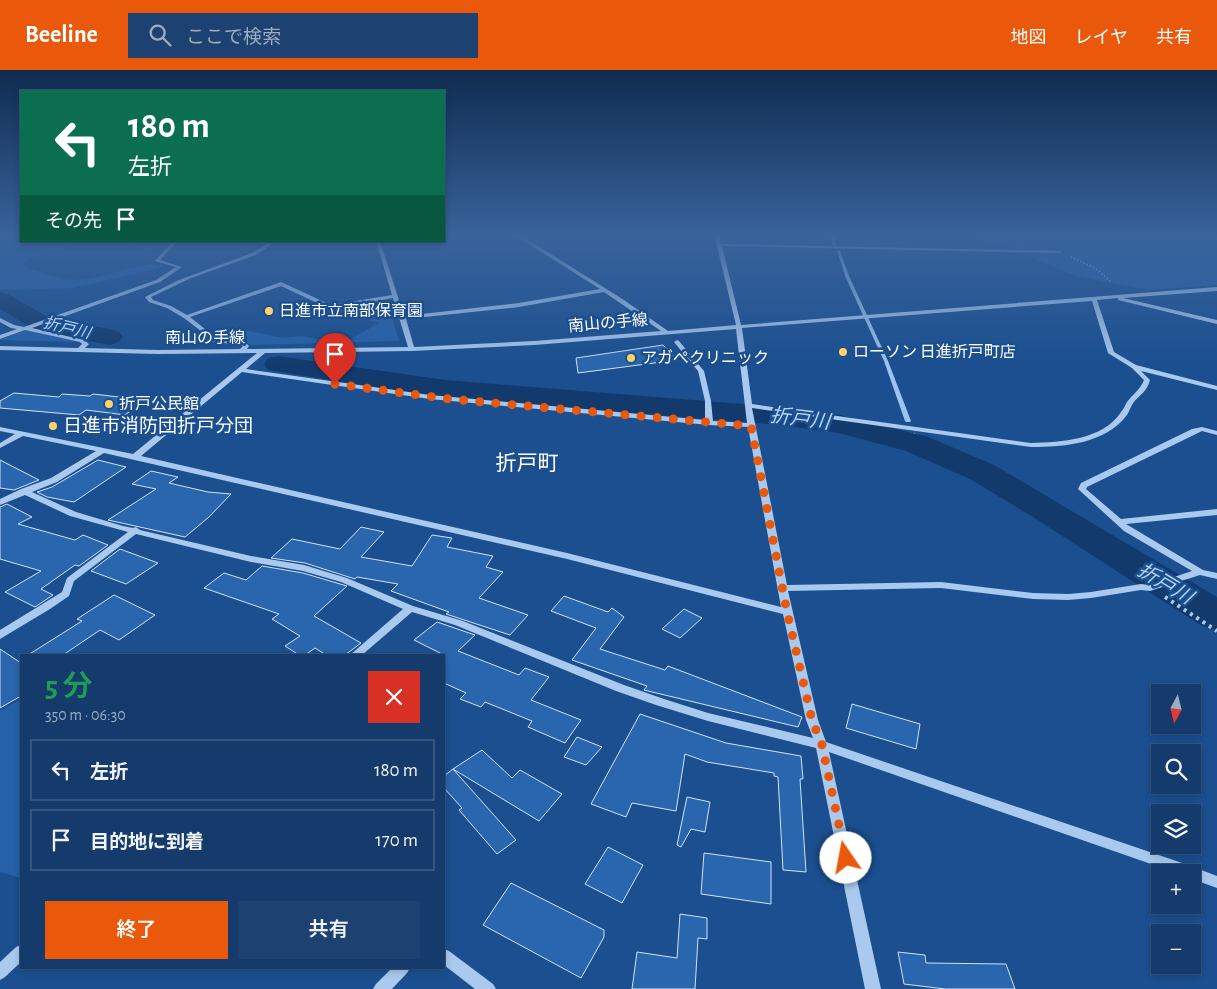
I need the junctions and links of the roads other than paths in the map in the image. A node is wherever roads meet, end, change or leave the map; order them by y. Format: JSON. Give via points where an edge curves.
{"nodes":[{"id":1,"x":163,"y":279,"type":"edge"},
{"id":2,"x":188,"y":279,"type":"edge"},
{"id":3,"x":389,"y":279,"type":"edge"},
{"id":4,"x":587,"y":279,"type":"edge"},
{"id":5,"x":726,"y":279,"type":"edge"},
{"id":6,"x":158,"y":282,"type":"junction"},
{"id":7,"x":162,"y":289,"type":"junction"},
{"id":8,"x":1217,"y":289,"type":"edge"},
{"id":9,"x":605,"y":290,"type":"junction"},
{"id":10,"x":394,"y":296,"type":"junction"},
{"id":11,"x":1111,"y":297,"type":"junction"},
{"id":12,"x":1094,"y":298,"type":"junction"},
{"id":13,"x":871,"y":316,"type":"joint"},
{"id":14,"x":860,"y":317,"type":"joint"},
{"id":15,"x":186,"y":318,"type":"junction"},
{"id":16,"x":402,"y":318,"type":"junction"},
{"id":17,"x":0,"y":320,"type":"edge"},
{"id":18,"x":1217,"y":322,"type":"edge"},
{"id":19,"x":28,"y":327,"type":"junction"},
{"id":20,"x":738,"y":327,"type":"junction"},
{"id":21,"x":666,"y":332,"type":"junction"},
{"id":22,"x":0,"y":337,"type":"edge"},
{"id":23,"x":677,"y":342,"type":"dead end"},
{"id":24,"x":0,"y":348,"type":"edge"},
{"id":25,"x":80,"y":350,"type":"junction"},
{"id":26,"x":412,"y":350,"type":"junction"},
{"id":27,"x":242,"y":351,"type":"junction"},
{"id":28,"x":262,"y":352,"type":"junction"},
{"id":29,"x":1134,"y":367,"type":"junction"},
{"id":30,"x":240,"y":370,"type":"junction"},
{"id":31,"x":1217,"y":388,"type":"edge"},
{"id":32,"x":750,"y":406,"type":"junction"},
{"id":33,"x":709,"y":423,"type":"junction"},
{"id":34,"x":751,"y":425,"type":"junction"},
{"id":35,"x":0,"y":429,"type":"edge"},
{"id":36,"x":22,"y":433,"type":"junction"},
{"id":37,"x":1217,"y":433,"type":"edge"},
{"id":38,"x":0,"y":446,"type":"edge"},
{"id":39,"x":104,"y":450,"type":"junction"},
{"id":40,"x":135,"y":457,"type":"junction"},
{"id":41,"x":24,"y":491,"type":"junction"},
{"id":42,"x":0,"y":502,"type":"edge"},
{"id":43,"x":1217,"y":512,"type":"edge"},
{"id":44,"x":1119,"y":522,"type":"junction"},
{"id":45,"x":136,"y":530,"type":"junction"},
{"id":46,"x":1200,"y":572,"type":"junction"},
{"id":47,"x":1217,"y":576,"type":"edge"},
{"id":48,"x":782,"y":588,"type":"junction"},
{"id":49,"x":410,"y":608,"type":"junction"},
{"id":50,"x":787,"y":612,"type":"junction"},
{"id":51,"x":0,"y":634,"type":"edge"},
{"id":52,"x":356,"y":654,"type":"edge"},
{"id":53,"x":822,"y":745,"type":"junction"},
{"id":54,"x":1166,"y":864,"type":"edge"},
{"id":55,"x":1201,"y":876,"type":"edge"},
{"id":56,"x":1217,"y":882,"type":"edge"},
{"id":57,"x":20,"y":953,"type":"edge"},
{"id":58,"x":445,"y":957,"type":"edge"},
{"id":59,"x":401,"y":969,"type":"edge"},
{"id":60,"x":0,"y":972,"type":"edge"},
{"id":61,"x":381,"y":989,"type":"edge"},
{"id":62,"x":488,"y":989,"type":"edge"},
{"id":63,"x":874,"y":989,"type":"edge"}],
"edges":[{"from":1,"to":6,"type":"street"},
{"from":2,"to":7,"type":"street"},
{"from":3,"to":10,"type":"street"},
{"from":4,"to":9,"type":"street"},
{"from":5,"to":20,"type":"street"},
{"from":6,"to":7,"type":"street"},
{"from":6,"to":19,"type":"street"},
{"from":7,"to":15,"type":"street","via":[[148,297],[151,301]]},
{"from":8,"to":11,"type":"street","name":"南山の手線"},
{"from":9,"to":16,"type":"street","via":[[519,306]]},
{"from":9,"to":21,"type":"street"},
{"from":10,"to":15,"type":"street","via":[[330,307],[280,284]]},
{"from":10,"to":16,"type":"street"},
{"from":11,"to":12,"type":"street","name":"南山の手線"},
{"from":11,"to":18,"type":"street"},
{"from":12,"to":13,"type":"street","name":"南山の手線"},
{"from":12,"to":29,"type":"street","via":[[1110,353]]},
{"from":13,"to":14,"type":"street","name":"南山の手線"},
{"from":14,"to":20,"type":"street","name":"南山の手線"},
{"from":15,"to":27,"type":"street","via":[[203,330],[208,340],[242,343],[246,346]]},
{"from":16,"to":26,"type":"street"},
{"from":17,"to":19,"type":"street","via":[[13,327]]},
{"from":19,"to":22,"type":"street"},
{"from":19,"to":25,"type":"street","via":[[82,341],[86,344]]},
{"from":20,"to":21,"type":"street","name":"南山の手線"},
{"from":20,"to":32,"type":"street"},
{"from":21,"to":26,"type":"street","name":"南山の手線"},
{"from":23,"to":33,"type":"street","via":[[700,371],[708,401]]},
{"from":24,"to":25,"type":"street","name":"南山の手線"},
{"from":25,"to":27,"type":"street","name":"南山の手線"},
{"from":26,"to":28,"type":"street","name":"南山の手線"},
{"from":27,"to":28,"type":"street","name":"南山の手線"},
{"from":28,"to":30,"type":"street"},
{"from":29,"to":31,"type":"street"},
{"from":29,"to":32,"type":"street","via":[[1147,380],[1143,391],[1129,404],[1124,414],[1092,437],[1060,445],[1031,445]]},
{"from":30,"to":33,"type":"street","via":[[430,397]]},
{"from":30,"to":40,"type":"street"},
{"from":32,"to":34,"type":"street"},
{"from":33,"to":34,"type":"street"},
{"from":34,"to":48,"type":"street"},
{"from":35,"to":36,"type":"street"},
{"from":36,"to":38,"type":"street"},
{"from":36,"to":39,"type":"street"},
{"from":37,"to":44,"type":"street","via":[[1202,429],[1195,431],[1084,485],[1082,489]]},
{"from":39,"to":40,"type":"street"},
{"from":39,"to":41,"type":"street","via":[[54,480]]},
{"from":40,"to":50,"type":"street","via":[[538,549]]},
{"from":41,"to":42,"type":"street"},
{"from":41,"to":45,"type":"street","via":[[73,514]]},
{"from":43,"to":44,"type":"street"},
{"from":44,"to":46,"type":"street"},
{"from":45,"to":49,"type":"street","via":[[251,559],[304,568],[344,580]]},
{"from":45,"to":51,"type":"street","via":[[70,580],[66,594]]},
{"from":46,"to":47,"type":"street"},
{"from":46,"to":48,"type":"street","via":[[1150,588],[1091,596],[1048,597],[941,585]]},
{"from":48,"to":50,"type":"street"},
{"from":49,"to":52,"type":"street"},
{"from":49,"to":53,"type":"street","via":[[459,623],[660,702]]},
{"from":50,"to":53,"type":"street","via":[[812,720]]},
{"from":53,"to":54,"type":"street"},
{"from":53,"to":63,"type":"street"},
{"from":55,"to":56,"type":"street"},
{"from":57,"to":60,"type":"street"},
{"from":58,"to":62,"type":"street"},
{"from":59,"to":61,"type":"street"}]}
